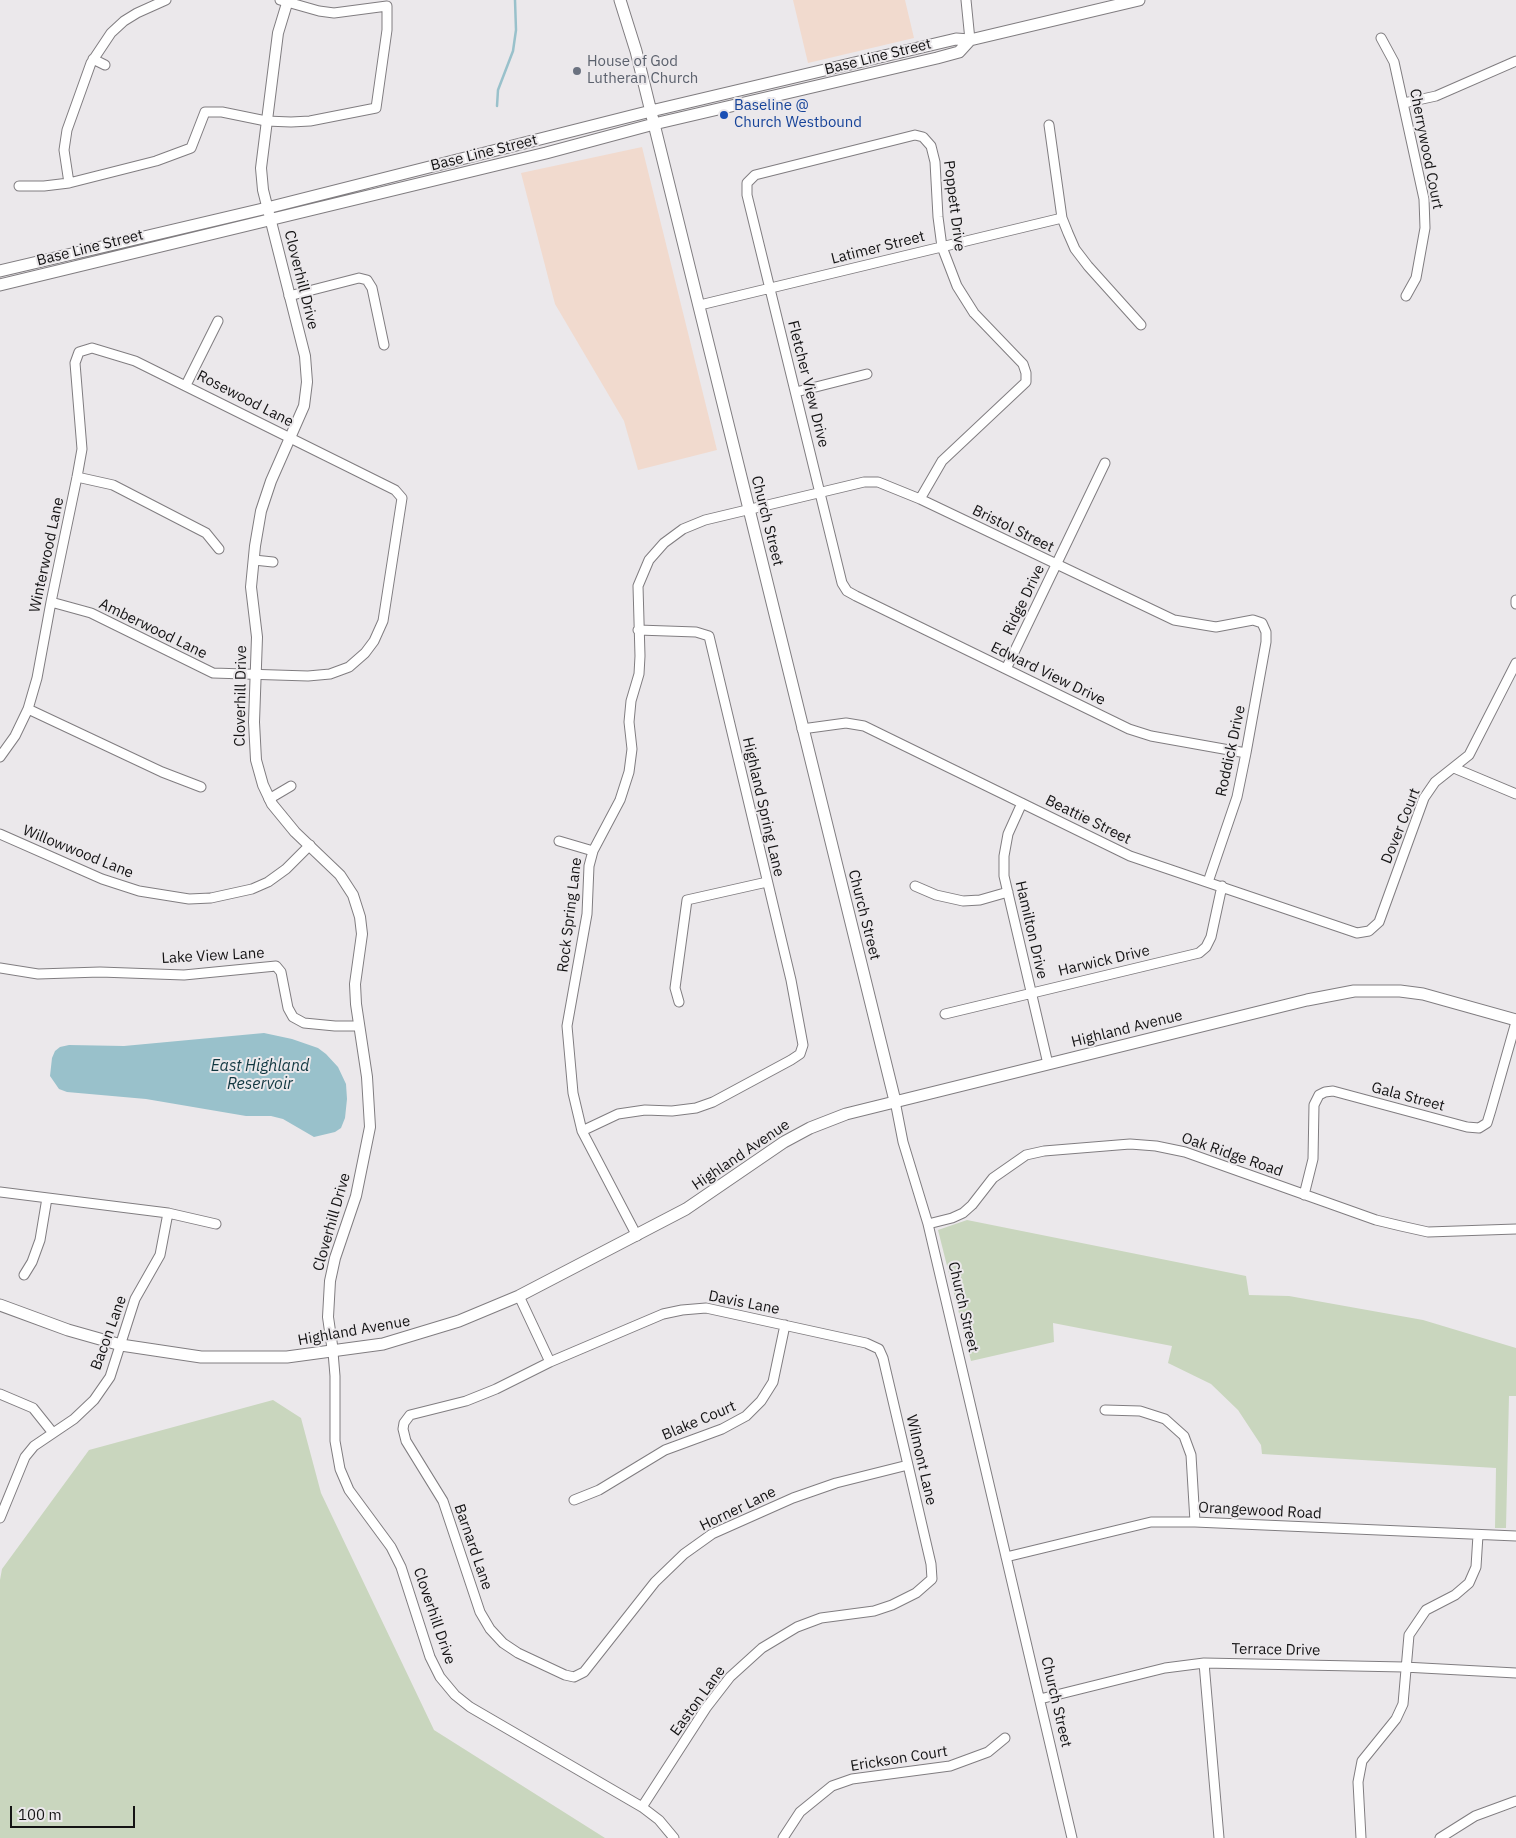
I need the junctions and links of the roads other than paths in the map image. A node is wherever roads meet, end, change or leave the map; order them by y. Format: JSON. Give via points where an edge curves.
{"nodes":[{"id":1,"x":166,"y":0,"type":"edge"},
{"id":2,"x":620,"y":0,"type":"edge"},
{"id":3,"x":966,"y":0,"type":"edge"},
{"id":4,"x":1139,"y":0,"type":"edge"},
{"id":5,"x":285,"y":1,"type":"edge"},
{"id":6,"x":1381,"y":38,"type":"dead end"},
{"id":7,"x":970,"y":40,"type":"junction"},
{"id":8,"x":93,"y":59,"type":"junction"},
{"id":9,"x":1516,"y":61,"type":"edge"},
{"id":10,"x":105,"y":65,"type":"dead end"},
{"id":11,"x":817,"y":71,"type":"junction"},
{"id":12,"x":760,"y":100,"type":"junction"},
{"id":13,"x":1404,"y":103,"type":"junction"},
{"id":14,"x":651,"y":111,"type":"junction"},
{"id":15,"x":266,"y":121,"type":"junction"},
{"id":16,"x":654,"y":124,"type":"junction"},
{"id":17,"x":1049,"y":125,"type":"dead end"},
{"id":18,"x":923,"y":137,"type":"joint"},
{"id":19,"x":69,"y":183,"type":"junction"},
{"id":20,"x":20,"y":186,"type":"dead end"},
{"id":21,"x":268,"y":208,"type":"junction"},
{"id":22,"x":1062,"y":218,"type":"junction"},
{"id":23,"x":270,"y":220,"type":"junction"},
{"id":24,"x":942,"y":247,"type":"junction"},
{"id":25,"x":0,"y":271,"type":"edge"},
{"id":26,"x":0,"y":285,"type":"edge"},
{"id":27,"x":771,"y":288,"type":"junction"},
{"id":28,"x":289,"y":296,"type":"junction"},
{"id":29,"x":1406,"y":296,"type":"dead end"},
{"id":30,"x":700,"y":305,"type":"junction"},
{"id":31,"x":218,"y":322,"type":"dead end"},
{"id":32,"x":1141,"y":325,"type":"dead end"},
{"id":33,"x":384,"y":345,"type":"dead end"},
{"id":34,"x":79,"y":352,"type":"joint"},
{"id":35,"x":867,"y":374,"type":"dead end"},
{"id":36,"x":186,"y":385,"type":"junction"},
{"id":37,"x":796,"y":392,"type":"junction"},
{"id":38,"x":291,"y":438,"type":"junction"},
{"id":39,"x":1105,"y":463,"type":"dead end"},
{"id":40,"x":78,"y":477,"type":"junction"},
{"id":41,"x":396,"y":490,"type":"joint"},
{"id":42,"x":821,"y":493,"type":"junction"},
{"id":43,"x":920,"y":499,"type":"junction"},
{"id":44,"x":749,"y":510,"type":"junction"},
{"id":45,"x":219,"y":549,"type":"dead end"},
{"id":46,"x":254,"y":560,"type":"junction"},
{"id":47,"x":273,"y":562,"type":"dead end"},
{"id":48,"x":1056,"y":565,"type":"junction"},
{"id":49,"x":847,"y":591,"type":"joint"},
{"id":50,"x":51,"y":602,"type":"junction"},
{"id":51,"x":1262,"y":623,"type":"joint"},
{"id":52,"x":638,"y":630,"type":"junction"},
{"id":53,"x":1516,"y":663,"type":"edge"},
{"id":54,"x":1006,"y":668,"type":"junction"},
{"id":55,"x":254,"y":675,"type":"junction"},
{"id":56,"x":28,"y":709,"type":"junction"},
{"id":57,"x":802,"y":729,"type":"junction"},
{"id":58,"x":1246,"y":754,"type":"junction"},
{"id":59,"x":0,"y":757,"type":"edge"},
{"id":60,"x":1454,"y":768,"type":"junction"},
{"id":61,"x":200,"y":786,"type":"dead end"},
{"id":62,"x":291,"y":786,"type":"dead end"},
{"id":63,"x":1516,"y":794,"type":"edge"},
{"id":64,"x":269,"y":799,"type":"junction"},
{"id":65,"x":1022,"y":803,"type":"junction"},
{"id":66,"x":0,"y":834,"type":"edge"},
{"id":67,"x":559,"y":842,"type":"dead end"},
{"id":68,"x":310,"y":846,"type":"junction"},
{"id":69,"x":593,"y":851,"type":"junction"},
{"id":70,"x":767,"y":882,"type":"junction"},
{"id":71,"x":1208,"y":882,"type":"junction"},
{"id":72,"x":915,"y":886,"type":"dead end"},
{"id":73,"x":1222,"y":886,"type":"junction"},
{"id":74,"x":1008,"y":892,"type":"junction"},
{"id":75,"x":1369,"y":931,"type":"joint"},
{"id":76,"x":0,"y":968,"type":"edge"},
{"id":77,"x":1031,"y":993,"type":"junction"},
{"id":78,"x":679,"y":1002,"type":"dead end"},
{"id":79,"x":945,"y":1014,"type":"dead end"},
{"id":80,"x":1516,"y":1021,"type":"edge"},
{"id":81,"x":359,"y":1026,"type":"junction"},
{"id":82,"x":1048,"y":1064,"type":"junction"},
{"id":83,"x":895,"y":1101,"type":"junction"},
{"id":84,"x":582,"y":1131,"type":"junction"},
{"id":85,"x":0,"y":1192,"type":"edge"},
{"id":86,"x":1304,"y":1194,"type":"junction"},
{"id":87,"x":47,"y":1198,"type":"junction"},
{"id":88,"x":168,"y":1213,"type":"junction"},
{"id":89,"x":216,"y":1224,"type":"dead end"},
{"id":90,"x":928,"y":1224,"type":"junction"},
{"id":91,"x":1516,"y":1229,"type":"edge"},
{"id":92,"x":636,"y":1236,"type":"junction"},
{"id":93,"x":24,"y":1275,"type":"dead end"},
{"id":94,"x":519,"y":1296,"type":"junction"},
{"id":95,"x":0,"y":1305,"type":"edge"},
{"id":96,"x":785,"y":1325,"type":"junction"},
{"id":97,"x":121,"y":1345,"type":"junction"},
{"id":98,"x":879,"y":1348,"type":"joint"},
{"id":99,"x":333,"y":1352,"type":"junction"},
{"id":100,"x":550,"y":1362,"type":"junction"},
{"id":101,"x":0,"y":1394,"type":"edge"},
{"id":102,"x":1105,"y":1410,"type":"dead end"},
{"id":103,"x":53,"y":1433,"type":"junction"},
{"id":104,"x":908,"y":1465,"type":"junction"},
{"id":105,"x":574,"y":1500,"type":"dead end"},
{"id":106,"x":0,"y":1518,"type":"edge"},
{"id":107,"x":1195,"y":1522,"type":"junction"},
{"id":108,"x":1478,"y":1535,"type":"junction"},
{"id":109,"x":1516,"y":1536,"type":"edge"},
{"id":110,"x":1006,"y":1557,"type":"junction"},
{"id":111,"x":932,"y":1579,"type":"joint"},
{"id":112,"x":1204,"y":1663,"type":"junction"},
{"id":113,"x":1404,"y":1667,"type":"junction"},
{"id":114,"x":1516,"y":1673,"type":"edge"},
{"id":115,"x":574,"y":1677,"type":"joint"},
{"id":116,"x":1040,"y":1699,"type":"junction"},
{"id":117,"x":1005,"y":1738,"type":"dead end"},
{"id":118,"x":1516,"y":1801,"type":"edge"},
{"id":119,"x":642,"y":1807,"type":"junction"},
{"id":120,"x":674,"y":1838,"type":"edge"},
{"id":121,"x":783,"y":1838,"type":"edge"},
{"id":122,"x":1072,"y":1838,"type":"edge"},
{"id":123,"x":1219,"y":1838,"type":"edge"},
{"id":124,"x":1361,"y":1838,"type":"edge"},
{"id":125,"x":1440,"y":1838,"type":"edge"}],
"edges":[{"from":1,"to":8,"type":"street","via":[[124,21],[110,33]]},
{"from":2,"to":14,"type":"main road","name":"Church Street"},
{"from":3,"to":7,"type":"street"},
{"from":4,"to":7,"type":"main road","name":"Base Line Street"},
{"from":5,"to":15,"type":"street","name":"Cloverhill Drive"},
{"from":5,"to":15,"type":"street","via":[[334,12],[387,6],[387,30],[376,108],[310,121]]},
{"from":6,"to":13,"type":"street","name":"Cherrywood Court","via":[[1394,62]]},
{"from":7,"to":11,"type":"main road","name":"Base Line Street","via":[[956,39]]},
{"from":7,"to":12,"type":"main road","name":"Base Line Street","via":[[959,52]]},
{"from":8,"to":10,"type":"street"},
{"from":8,"to":19,"type":"street","via":[[67,130],[64,150]]},
{"from":9,"to":13,"type":"street","via":[[1436,96]]},
{"from":11,"to":12,"type":"main road","via":[[816,78],[776,90]]},
{"from":11,"to":14,"type":"main road","name":"Base Line Street"},
{"from":12,"to":16,"type":"main road","name":"Base Line Street"},
{"from":13,"to":29,"type":"street","name":"Cherrywood Court","via":[[1424,199],[1426,228],[1416,278]]},
{"from":14,"to":16,"type":"main road","name":"Church Street"},
{"from":14,"to":21,"type":"main road","name":"Base Line Street"},
{"from":15,"to":19,"type":"street","via":[[205,112],[191,148],[156,161]]},
{"from":15,"to":21,"type":"street","name":"Cloverhill Drive","via":[[261,168]]},
{"from":16,"to":23,"type":"main road","name":"Base Line Street"},
{"from":16,"to":30,"type":"main road","name":"Church Street"},
{"from":17,"to":22,"type":"street"},
{"from":18,"to":24,"type":"street","name":"Poppett Drive","via":[[931,146],[935,162]]},
{"from":18,"to":27,"type":"street","name":"Fletcher View Drive","via":[[914,135],[755,175],[747,183],[747,195]]},
{"from":19,"to":20,"type":"street"},
{"from":21,"to":23,"type":"street","name":"Cloverhill Drive"},
{"from":21,"to":25,"type":"main road","name":"Base Line Street"},
{"from":22,"to":24,"type":"street","name":"Latimer Street"},
{"from":22,"to":32,"type":"street","via":[[1075,249]]},
{"from":23,"to":26,"type":"main road","name":"Base Line Street"},
{"from":23,"to":28,"type":"street","name":"Cloverhill Drive"},
{"from":24,"to":27,"type":"street","name":"Latimer Street"},
{"from":24,"to":43,"type":"street","name":"Poppett Drive","via":[[957,286],[974,313],[1023,364],[1026,382],[942,461]]},
{"from":27,"to":30,"type":"street","name":"Latimer Street"},
{"from":27,"to":37,"type":"street","name":"Fletcher View Drive"},
{"from":28,"to":33,"type":"street","via":[[359,278],[367,280],[372,288]]},
{"from":28,"to":38,"type":"street","name":"Cloverhill Drive","via":[[307,382],[304,406]]},
{"from":30,"to":44,"type":"main road","name":"Church Street"},
{"from":31,"to":36,"type":"street"},
{"from":34,"to":36,"type":"street","name":"Rosewood Lane","via":[[92,348],[134,361]]},
{"from":34,"to":40,"type":"street","name":"Winterwood Lane","via":[[75,363],[82,449]]},
{"from":35,"to":37,"type":"street"},
{"from":36,"to":38,"type":"street","name":"Rosewood Lane"},
{"from":37,"to":42,"type":"street","name":"Fletcher View Drive"},
{"from":38,"to":41,"type":"street","name":"Rosewood Lane"},
{"from":38,"to":46,"type":"street","name":"Cloverhill Drive","via":[[271,481]]},
{"from":39,"to":48,"type":"street","name":"Ridge Drive"},
{"from":40,"to":45,"type":"street","via":[[122,490],[206,533]]},
{"from":40,"to":50,"type":"street","name":"Winterwood Lane"},
{"from":41,"to":55,"type":"street","name":"Amberwood Lane","via":[[402,498],[383,621],[365,653],[349,667],[330,674]]},
{"from":42,"to":43,"type":"street","name":"Bristol Street","via":[[864,482],[878,482]]},
{"from":42,"to":44,"type":"street","name":"Bristol Street"},
{"from":42,"to":49,"type":"street","name":"Fletcher View Drive","via":[[842,583]]},
{"from":43,"to":48,"type":"street","name":"Bristol Street"},
{"from":44,"to":52,"type":"street","name":"Rock Spring Lane","via":[[705,520],[683,529],[664,543],[649,560],[638,586]]},
{"from":44,"to":57,"type":"main road","name":"Church Street"},
{"from":46,"to":47,"type":"street"},
{"from":46,"to":55,"type":"street","name":"Cloverhill Drive","via":[[251,588],[257,637]]},
{"from":48,"to":51,"type":"street","name":"Bristol Street","via":[[1174,620],[1216,627],[1253,620]]},
{"from":48,"to":54,"type":"street","name":"Ridge Drive"},
{"from":49,"to":54,"type":"street","name":"Edward View Drive"},
{"from":50,"to":55,"type":"street","name":"Amberwood Lane","via":[[92,613],[213,673]]},
{"from":50,"to":56,"type":"street","name":"Winterwood Lane"},
{"from":51,"to":58,"type":"street","name":"Roddick Drive","via":[[1266,642]]},
{"from":52,"to":69,"type":"street","name":"Rock Spring Lane","via":[[639,674],[631,701],[629,772],[620,800]]},
{"from":52,"to":70,"type":"street","name":"Highland Spring Lane","via":[[696,632],[709,636]]},
{"from":53,"to":60,"type":"street","name":"Dover Court","via":[[1469,755]]},
{"from":54,"to":58,"type":"street","name":"Edward View Drive","via":[[1129,730]]},
{"from":55,"to":64,"type":"street","name":"Cloverhill Drive","via":[[256,760]]},
{"from":56,"to":59,"type":"street","name":"Winterwood Lane"},
{"from":56,"to":61,"type":"street","via":[[153,768]]},
{"from":57,"to":65,"type":"street","name":"Beattie Street","via":[[846,723],[864,726]]},
{"from":57,"to":83,"type":"main road","name":"Church Street"},
{"from":58,"to":71,"type":"street","name":"Roddick Drive","via":[[1237,797]]},
{"from":60,"to":63,"type":"street"},
{"from":60,"to":75,"type":"street","name":"Dover Court","via":[[1435,782],[1424,798],[1379,922]]},
{"from":62,"to":64,"type":"street"},
{"from":64,"to":68,"type":"street","name":"Cloverhill Drive"},
{"from":65,"to":71,"type":"street","name":"Beattie Street","via":[[1130,856]]},
{"from":65,"to":74,"type":"street","name":"Hamilton Drive","via":[[1008,834],[1004,856]]},
{"from":66,"to":68,"type":"street","name":"Willowwood Lane","via":[[102,880],[189,900],[252,889],[268,882]]},
{"from":67,"to":69,"type":"street"},
{"from":68,"to":81,"type":"street","name":"Cloverhill Drive","via":[[340,874],[353,895],[360,917],[362,934],[355,984]]},
{"from":69,"to":84,"type":"street","name":"Rock Spring Lane","via":[[589,866],[587,914],[567,1026],[574,1101]]},
{"from":70,"to":78,"type":"street","via":[[688,900],[675,988]]},
{"from":70,"to":84,"type":"street","name":"Highland Spring Lane","via":[[791,980],[803,1045],[800,1054],[713,1102],[696,1108],[618,1114]]},
{"from":71,"to":73,"type":"street","name":"Beattie Street"},
{"from":72,"to":74,"type":"street","via":[[963,901]]},
{"from":73,"to":75,"type":"street","name":"Beattie Street","via":[[1357,933]]},
{"from":73,"to":77,"type":"street","name":"Harwick Drive","via":[[1211,937],[1199,953]]},
{"from":74,"to":77,"type":"street","name":"Hamilton Drive"},
{"from":76,"to":81,"type":"street","name":"Lake View Lane","via":[[38,974],[184,975],[276,966],[281,972],[288,1008],[294,1017],[304,1022]]},
{"from":77,"to":79,"type":"street","name":"Harwick Drive"},
{"from":77,"to":82,"type":"street","name":"Hamilton Drive"},
{"from":80,"to":82,"type":"main road","name":"Highland Avenue","via":[[1423,994],[1354,991]]},
{"from":80,"to":86,"type":"street","name":"Gala Street","via":[[1491,1110],[1486,1123],[1479,1128],[1333,1091],[1319,1095],[1314,1105],[1313,1160]]},
{"from":81,"to":99,"type":"street","name":"Cloverhill Drive","via":[[370,1127],[356,1196],[330,1281],[328,1317]]},
{"from":82,"to":83,"type":"main road","name":"Highland Avenue"},
{"from":83,"to":90,"type":"street","name":"Church Street","via":[[903,1142]]},
{"from":83,"to":92,"type":"main road","name":"Highland Avenue","via":[[810,1128],[686,1209]]},
{"from":84,"to":92,"type":"street","name":"Rock Spring Lane"},
{"from":85,"to":87,"type":"street"},
{"from":86,"to":90,"type":"street","name":"Oak Ridge Road","via":[[1185,1152],[1156,1146],[1044,1150],[1026,1155],[993,1178],[963,1213]]},
{"from":86,"to":91,"type":"street","name":"Oak Ridge Road","via":[[1376,1220],[1428,1232]]},
{"from":87,"to":88,"type":"street"},
{"from":87,"to":93,"type":"street","via":[[40,1240]]},
{"from":88,"to":89,"type":"street"},
{"from":88,"to":97,"type":"street","name":"Bacon Lane","via":[[160,1255],[135,1299]]},
{"from":90,"to":110,"type":"street","name":"Church Street"},
{"from":92,"to":94,"type":"main road","name":"Highland Avenue"},
{"from":94,"to":99,"type":"main road","name":"Highland Avenue","via":[[424,1333]]},
{"from":94,"to":100,"type":"street"},
{"from":95,"to":97,"type":"main road","name":"Highland Avenue"},
{"from":96,"to":98,"type":"street","name":"Davis Lane"},
{"from":96,"to":100,"type":"street","name":"Davis Lane","via":[[706,1308],[682,1310],[663,1314]]},
{"from":96,"to":105,"type":"street","name":"Blake Court","via":[[773,1382],[761,1402],[746,1416],[722,1429],[665,1450],[599,1490]]},
{"from":97,"to":99,"type":"main road","name":"Highland Avenue","via":[[201,1357],[287,1357]]},
{"from":97,"to":103,"type":"street","name":"Bacon Lane","via":[[110,1377],[94,1400]]},
{"from":98,"to":104,"type":"street","name":"Wilmont Lane"},
{"from":99,"to":119,"type":"street","name":"Cloverhill Drive","via":[[335,1441],[340,1469],[348,1490],[391,1547],[401,1567],[440,1678],[470,1707]]},
{"from":100,"to":115,"type":"street","name":"Barnard Lane","via":[[474,1398],[410,1415],[403,1429],[420,1467],[443,1501],[480,1612],[490,1629],[518,1653]]},
{"from":101,"to":103,"type":"street","via":[[33,1408]]},
{"from":102,"to":107,"type":"street","via":[[1140,1411],[1165,1419],[1184,1436],[1191,1455]]},
{"from":103,"to":106,"type":"street","name":"Bacon Lane","via":[[25,1457]]},
{"from":104,"to":111,"type":"street","name":"Wilmont Lane"},
{"from":104,"to":115,"type":"street","name":"Horner Lane","via":[[836,1483],[793,1498],[712,1534],[684,1554],[655,1582],[584,1672]]},
{"from":107,"to":108,"type":"street","name":"Orangewood Road"},
{"from":107,"to":110,"type":"street","name":"Orangewood Road","via":[[1151,1522]]},
{"from":108,"to":109,"type":"street","name":"Orangewood Road"},
{"from":108,"to":113,"type":"street","via":[[1476,1567],[1469,1583],[1455,1595],[1426,1610],[1415,1624],[1409,1635]]},
{"from":110,"to":116,"type":"street","name":"Church Street"},
{"from":111,"to":119,"type":"street","name":"Easton Lane","via":[[916,1593],[892,1605],[874,1611],[821,1618],[797,1627],[762,1648],[730,1677],[706,1708]]},
{"from":112,"to":113,"type":"street","name":"Terrace Drive"},
{"from":112,"to":116,"type":"street","name":"Terrace Drive","via":[[1165,1668]]},
{"from":112,"to":123,"type":"street"},
{"from":113,"to":114,"type":"street","name":"Terrace Drive"},
{"from":113,"to":124,"type":"street","via":[[1403,1704],[1396,1719],[1362,1761],[1358,1782]]},
{"from":116,"to":122,"type":"street","name":"Church Street"},
{"from":117,"to":121,"type":"street","name":"Erickson Court","via":[[988,1752],[950,1766],[852,1779],[832,1786],[800,1812]]},
{"from":118,"to":125,"type":"street","via":[[1475,1816]]},
{"from":119,"to":120,"type":"street","name":"Cloverhill Drive"}]}
